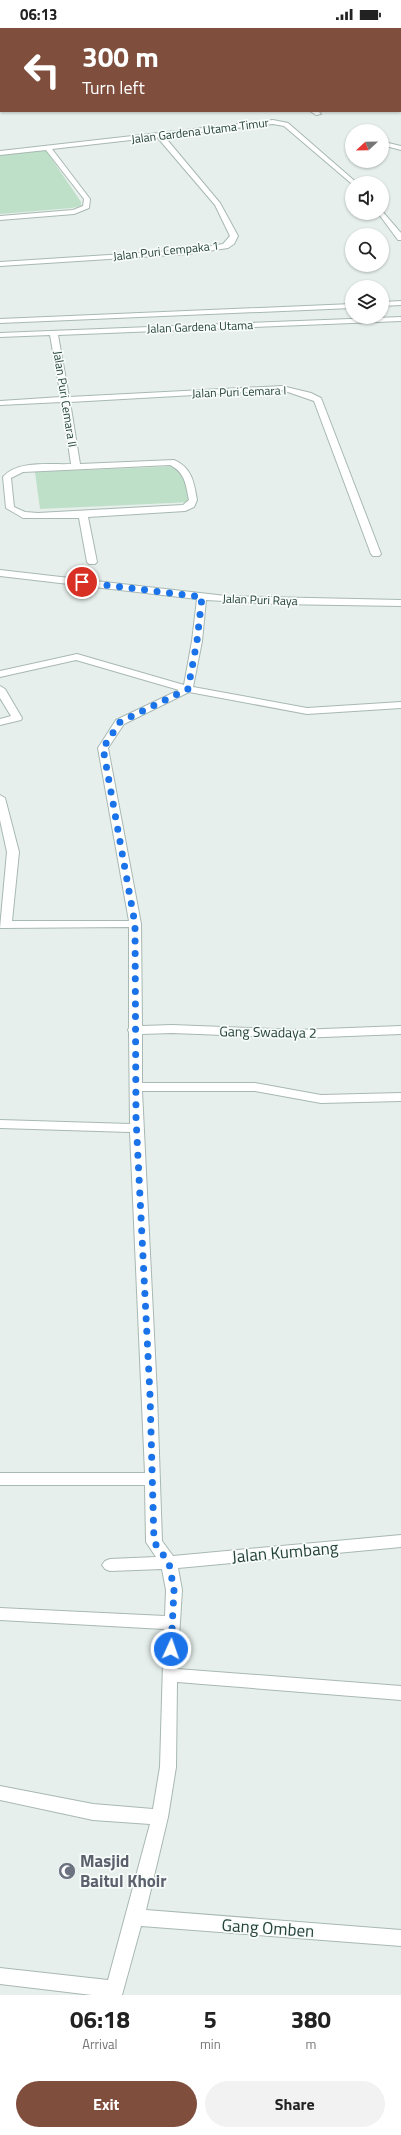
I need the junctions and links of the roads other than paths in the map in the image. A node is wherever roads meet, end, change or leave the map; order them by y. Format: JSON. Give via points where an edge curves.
{"nodes":[{"id":1,"x":163,"y":139,"type":"junction"},
{"id":2,"x":389,"y":145,"type":"edge"},
{"id":3,"x":48,"y":148,"type":"junction"},
{"id":4,"x":401,"y":148,"type":"edge"},
{"id":5,"x":0,"y":153,"type":"edge"},
{"id":6,"x":346,"y":176,"type":"edge"},
{"id":7,"x":0,"y":218,"type":"edge"},
{"id":8,"x":387,"y":220,"type":"edge"},
{"id":9,"x":401,"y":238,"type":"edge"},
{"id":10,"x":0,"y":264,"type":"edge"},
{"id":11,"x":401,"y":303,"type":"edge"},
{"id":12,"x":389,"y":304,"type":"edge"},
{"id":13,"x":345,"y":306,"type":"edge"},
{"id":14,"x":401,"y":319,"type":"edge"},
{"id":15,"x":0,"y":322,"type":"edge"},
{"id":16,"x":53,"y":333,"type":"junction"},
{"id":17,"x":0,"y":335,"type":"edge"},
{"id":18,"x":65,"y":400,"type":"junction"},
{"id":19,"x":0,"y":403,"type":"edge"},
{"id":20,"x":76,"y":467,"type":"junction"},
{"id":21,"x":83,"y":515,"type":"junction"},
{"id":22,"x":376,"y":554,"type":"dead end"},
{"id":23,"x":92,"y":562,"type":"dead end"},
{"id":24,"x":0,"y":573,"type":"edge"},
{"id":25,"x":202,"y":597,"type":"junction"},
{"id":26,"x":401,"y":603,"type":"edge"},
{"id":27,"x":0,"y":674,"type":"edge"},
{"id":28,"x":0,"y":689,"type":"edge"},
{"id":29,"x":188,"y":689,"type":"junction"},
{"id":30,"x":401,"y":705,"type":"edge"},
{"id":31,"x":0,"y":722,"type":"edge"},
{"id":32,"x":0,"y":798,"type":"edge"},
{"id":33,"x":3,"y":924,"type":"edge"},
{"id":34,"x":135,"y":924,"type":"junction"},
{"id":35,"x":134,"y":1030,"type":"junction"},
{"id":36,"x":401,"y":1030,"type":"edge"},
{"id":37,"x":137,"y":1087,"type":"junction"},
{"id":38,"x":401,"y":1097,"type":"edge"},
{"id":39,"x":0,"y":1124,"type":"edge"},
{"id":40,"x":136,"y":1128,"type":"junction"},
{"id":41,"x":0,"y":1479,"type":"edge"},
{"id":42,"x":152,"y":1479,"type":"junction"},
{"id":43,"x":401,"y":1541,"type":"edge"},
{"id":44,"x":169,"y":1563,"type":"junction"},
{"id":45,"x":110,"y":1565,"type":"dead end"},
{"id":46,"x":0,"y":1614,"type":"edge"},
{"id":47,"x":172,"y":1623,"type":"junction"},
{"id":48,"x":169,"y":1675,"type":"junction"},
{"id":49,"x":401,"y":1693,"type":"edge"},
{"id":50,"x":0,"y":1793,"type":"edge"},
{"id":51,"x":160,"y":1817,"type":"junction"},
{"id":52,"x":135,"y":1917,"type":"junction"},
{"id":53,"x":401,"y":1938,"type":"edge"},
{"id":54,"x":0,"y":1976,"type":"edge"},
{"id":55,"x":114,"y":1992,"type":"edge"}],
"edges":[{"from":1,"to":3,"type":"street","name":"Jalan Gardena Utama Timur"},
{"from":1,"to":6,"type":"street","name":"Jalan Gardena Utama Timur","via":[[273,122],[286,124]]},
{"from":1,"to":10,"type":"street","name":"Jalan Puri Cempaka 1","via":[[218,204],[234,236],[231,242],[225,246],[187,252]]},
{"from":2,"to":4,"type":"street"},
{"from":3,"to":5,"type":"street","name":"Jalan Gardena Utama Timur"},
{"from":3,"to":7,"type":"street","via":[[87,199],[86,207],[74,212]]},
{"from":8,"to":9,"type":"street"},
{"from":11,"to":12,"type":"street"},
{"from":13,"to":15,"type":"street","name":"Jalan Gardena Utama"},
{"from":14,"to":16,"type":"street","name":"Jalan Gardena Utama"},
{"from":16,"to":17,"type":"street","name":"Jalan Gardena Utama"},
{"from":16,"to":18,"type":"street","name":"Jalan Puri Cemara II"},
{"from":18,"to":19,"type":"street","name":"Jalan Puri Cemara I"},
{"from":18,"to":20,"type":"street","name":"Jalan Puri Cemara II"},
{"from":18,"to":22,"type":"street","name":"Jalan Puri Cemara I","via":[[282,388],[308,395],[318,400]]},
{"from":20,"to":21,"type":"street","name":"Jalan Puri Cemara II","via":[[22,469],[12,473],[7,477],[10,508],[23,514]]},
{"from":20,"to":21,"type":"street","name":"Jalan Puri Cemara II","via":[[171,462],[178,464],[187,472],[193,500],[191,505],[185,508]]},
{"from":21,"to":23,"type":"street"},
{"from":24,"to":25,"type":"street","name":"Jalan Puri Raya"},
{"from":25,"to":26,"type":"street","name":"Jalan Puri Raya"},
{"from":25,"to":29,"type":"street"},
{"from":27,"to":29,"type":"street","via":[[77,657]]},
{"from":28,"to":31,"type":"street","via":[[17,718]]},
{"from":29,"to":30,"type":"street","via":[[307,711]]},
{"from":29,"to":34,"type":"street","via":[[120,722],[103,748]]},
{"from":32,"to":33,"type":"street","via":[[13,852]]},
{"from":33,"to":34,"type":"street"},
{"from":34,"to":35,"type":"street"},
{"from":35,"to":36,"type":"street","name":"Gang Swadaya 2","via":[[298,1034]]},
{"from":35,"to":37,"type":"street"},
{"from":37,"to":38,"type":"street","via":[[255,1087],[321,1099]]},
{"from":37,"to":40,"type":"street"},
{"from":39,"to":40,"type":"street"},
{"from":40,"to":42,"type":"street"},
{"from":41,"to":42,"type":"street"},
{"from":42,"to":44,"type":"street","via":[[154,1542]]},
{"from":43,"to":44,"type":"street","name":"Jalan Kumbang"},
{"from":44,"to":45,"type":"street","name":"Jalan Kumbang"},
{"from":44,"to":47,"type":"street","via":[[174,1590]]},
{"from":46,"to":47,"type":"street"},
{"from":47,"to":48,"type":"street"},
{"from":48,"to":49,"type":"street"},
{"from":48,"to":51,"type":"street","via":[[168,1767]]},
{"from":50,"to":51,"type":"street","via":[[94,1812]]},
{"from":51,"to":52,"type":"street"},
{"from":52,"to":53,"type":"street","name":"Gang Omben"},
{"from":52,"to":55,"type":"street"},
{"from":54,"to":55,"type":"street"}]}
